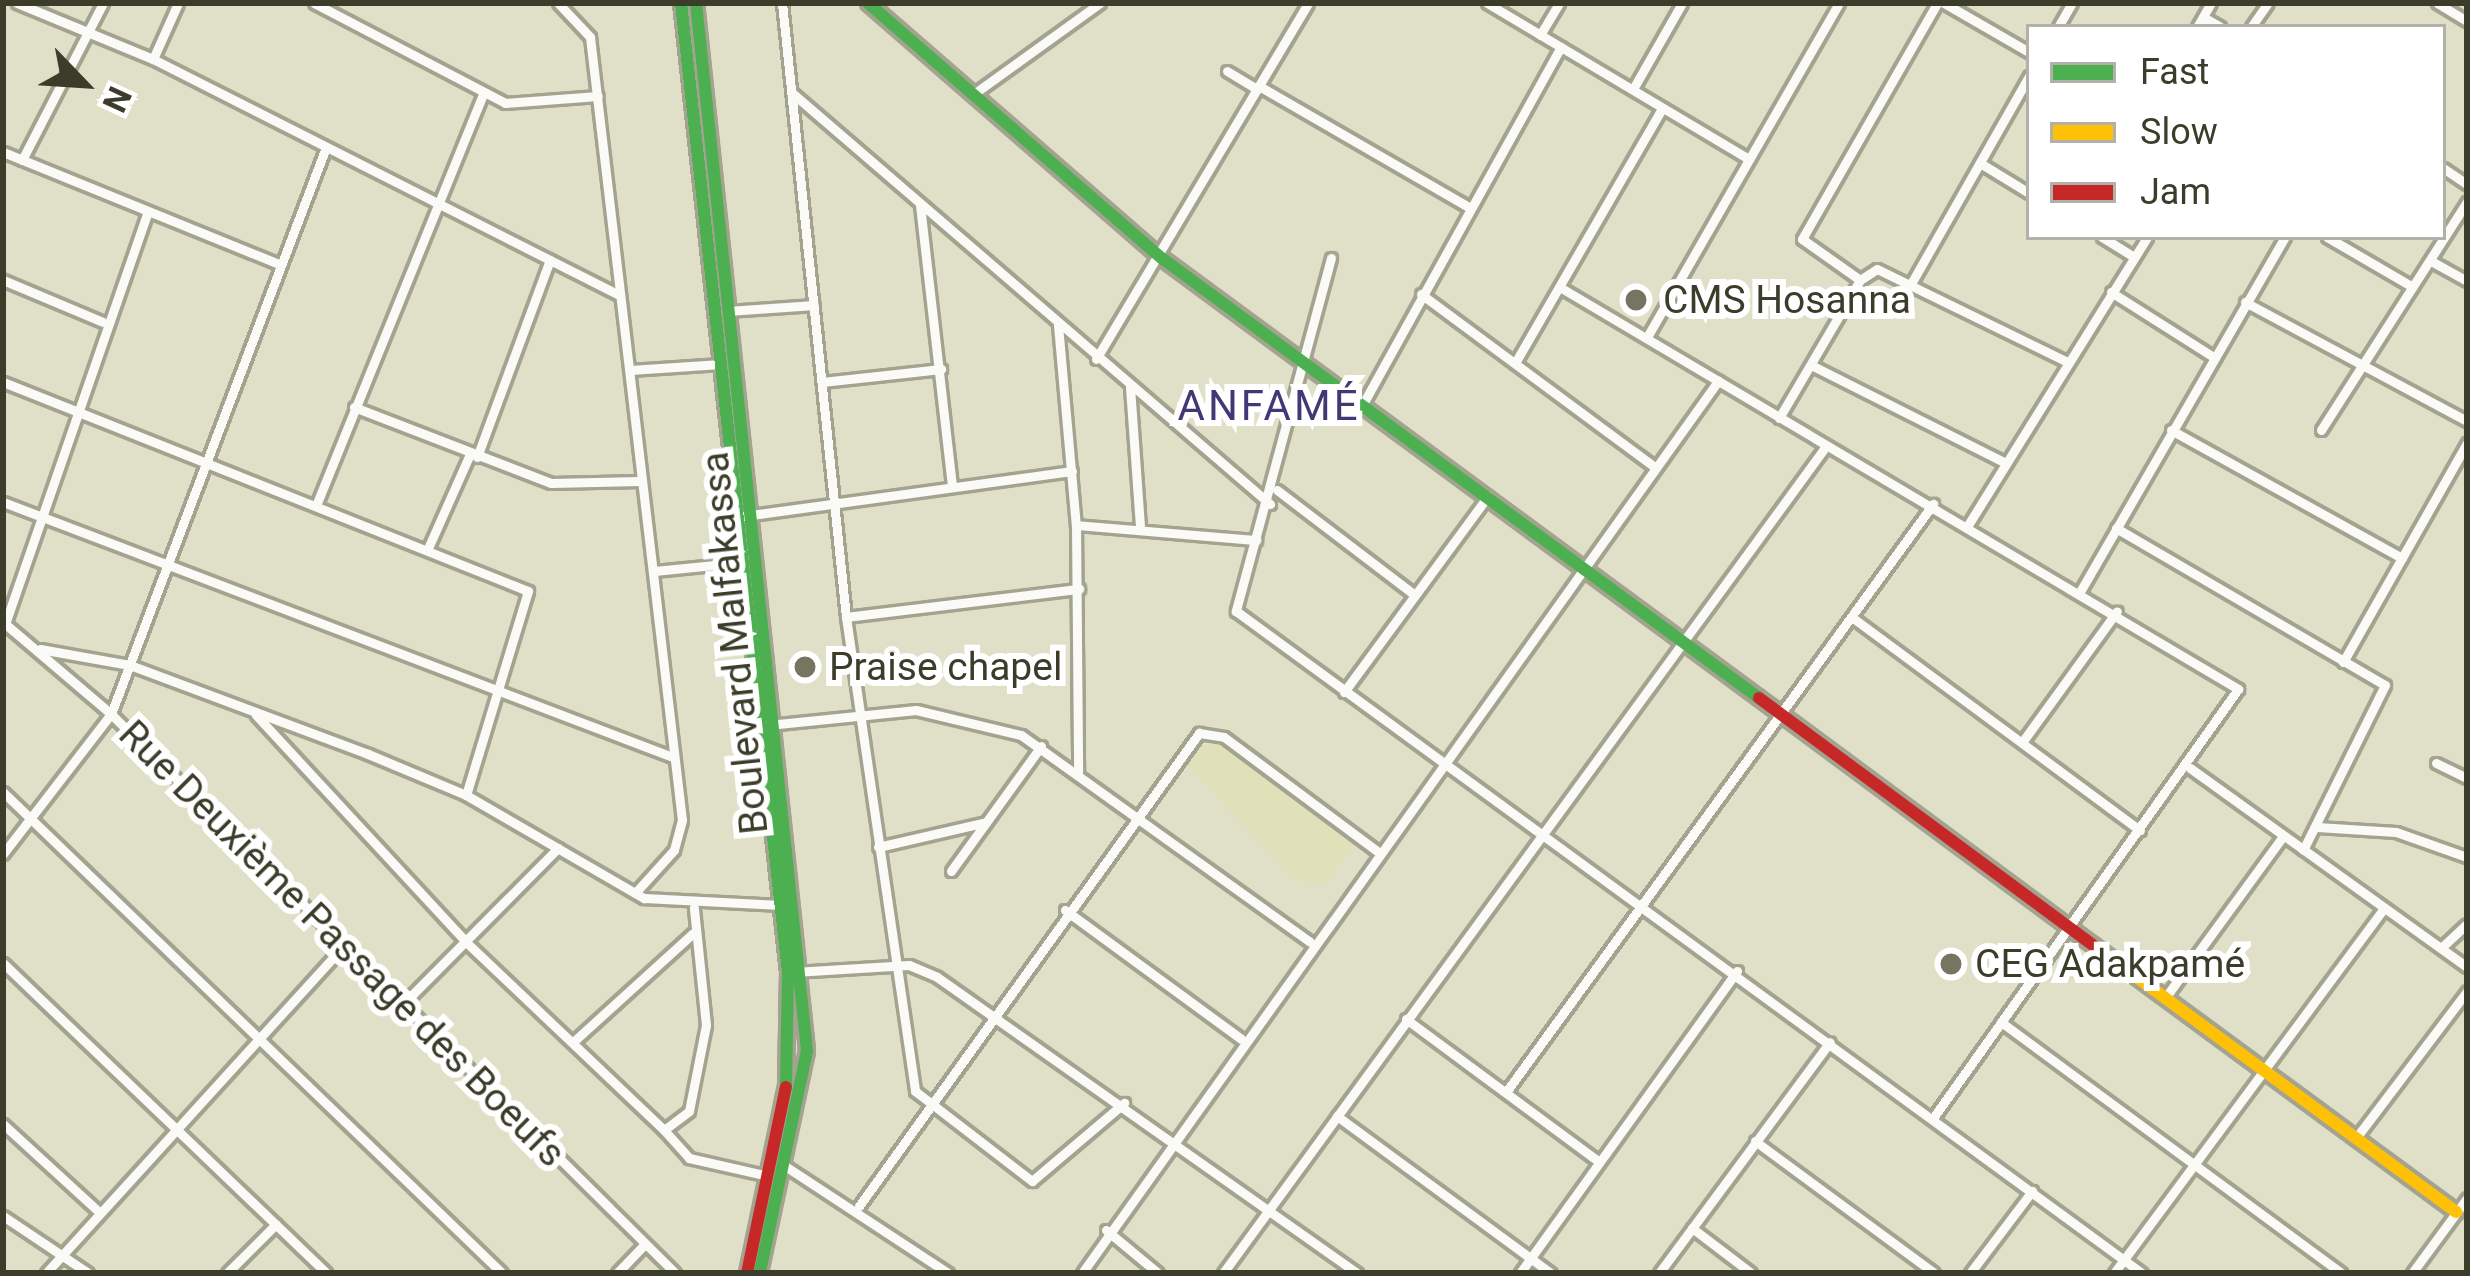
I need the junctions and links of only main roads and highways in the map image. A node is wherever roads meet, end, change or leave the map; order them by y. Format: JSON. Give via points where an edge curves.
{"nodes":[{"id":1,"x":681,"y":3,"type":"edge"},
{"id":2,"x":696,"y":3,"type":"edge"},
{"id":3,"x":868,"y":3,"type":"edge"},
{"id":4,"x":745,"y":516,"type":"junction"},
{"id":5,"x":769,"y":725,"type":"junction"},
{"id":6,"x":795,"y":972,"type":"junction"},
{"id":7,"x":2456,"y":1211,"type":"road end"},
{"id":8,"x":747,"y":1273,"type":"edge"},
{"id":9,"x":760,"y":1273,"type":"edge"}],
"edges":[{"from":1,"to":4,"type":"main road","name":"Boulevard Malfakassa"},
{"from":2,"to":4,"type":"main road","name":"Boulevard Malfakassa"},
{"from":3,"to":7,"type":"main road","via":[[1163,260]]},
{"from":4,"to":5,"type":"main road","name":"Boulevard Malfakassa"},
{"from":4,"to":5,"type":"main road","name":"Boulevard Malfakassa","via":[[744,562]]},
{"from":5,"to":6,"type":"main road","name":"Boulevard Malfakassa"},
{"from":5,"to":6,"type":"main road","name":"Boulevard Malfakassa","via":[[781,905]]},
{"from":6,"to":8,"type":"main road","name":"Boulevard Malfakassa","via":[[790,1068]]},
{"from":6,"to":9,"type":"main road","name":"Boulevard Malfakassa","via":[[805,1070]]}]}
